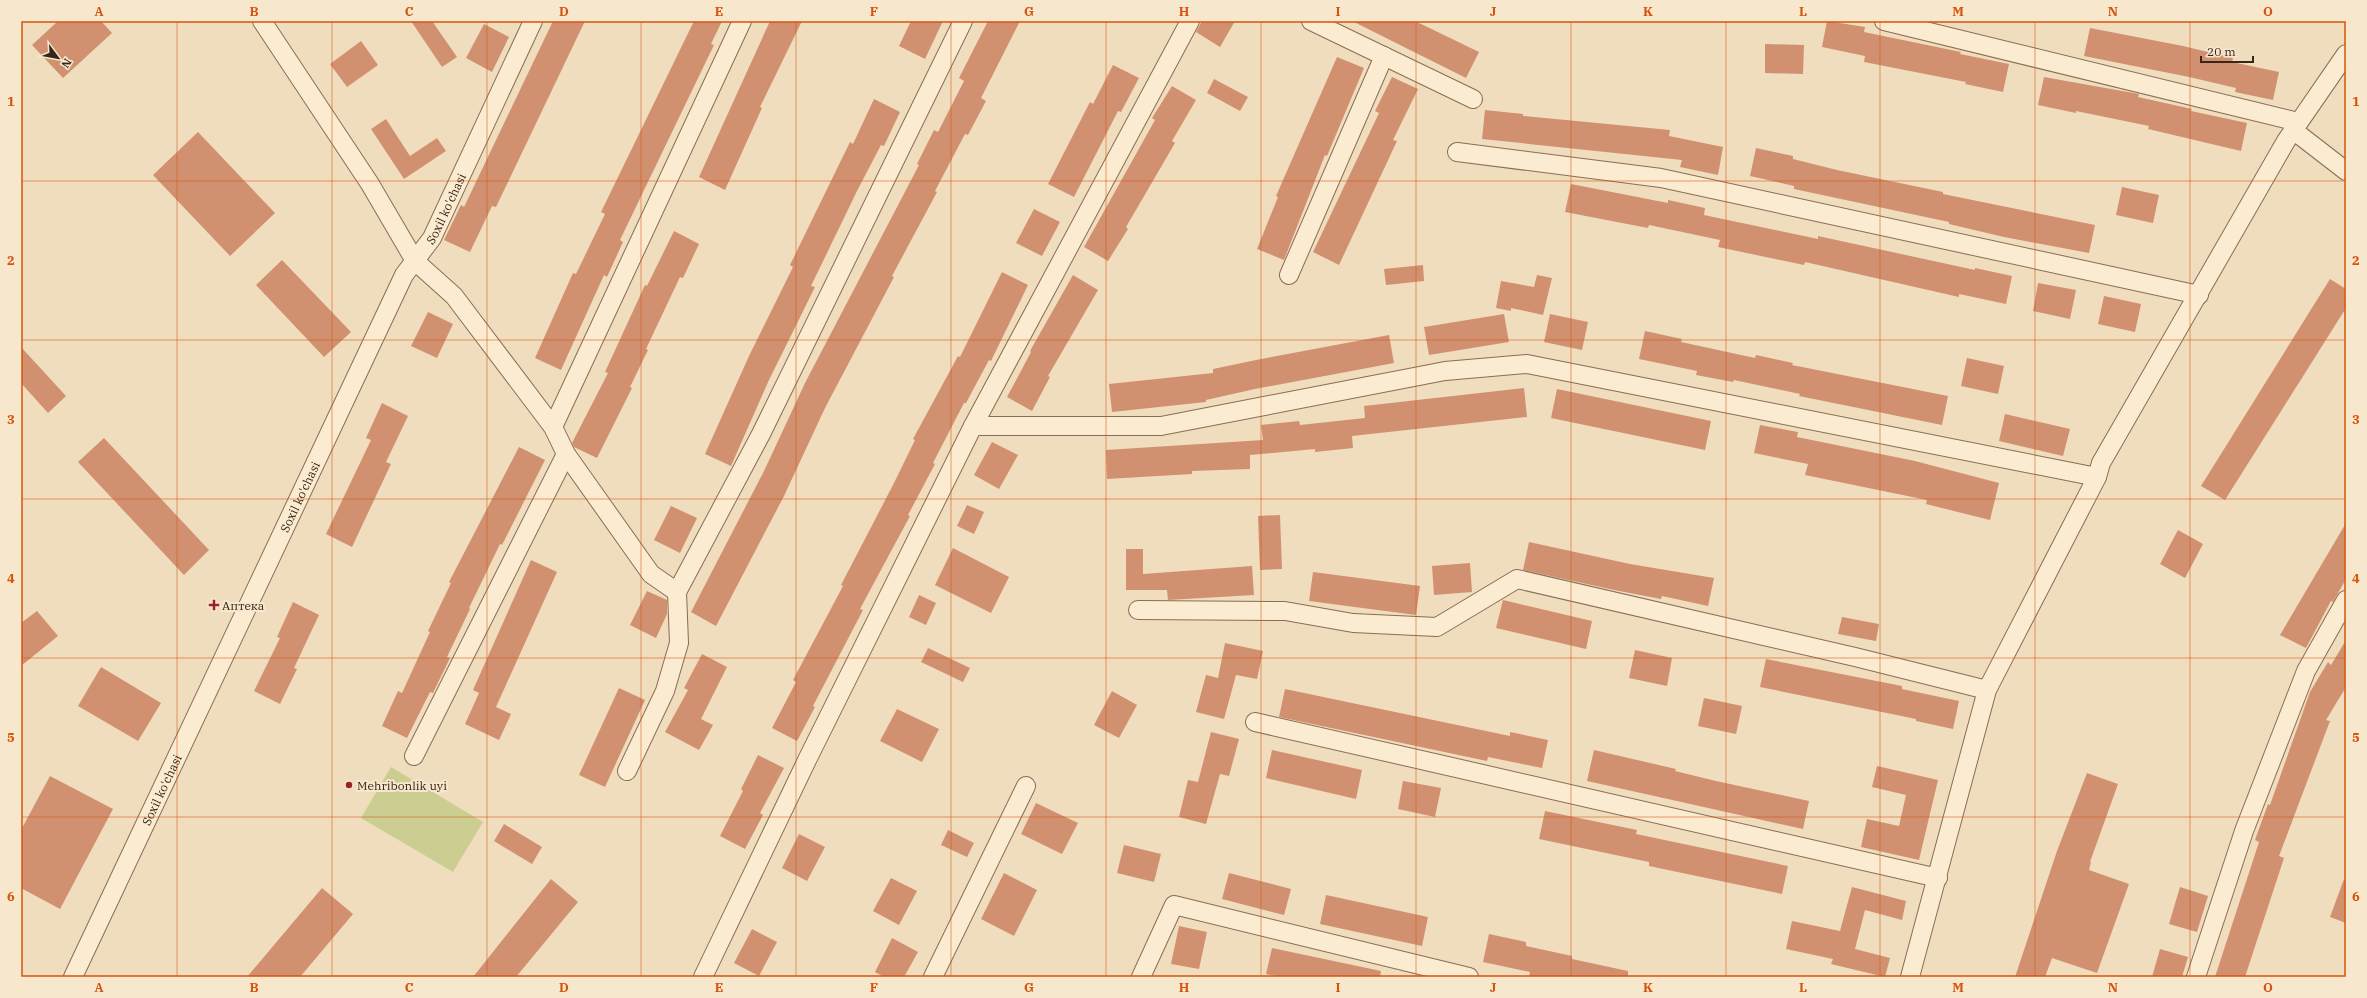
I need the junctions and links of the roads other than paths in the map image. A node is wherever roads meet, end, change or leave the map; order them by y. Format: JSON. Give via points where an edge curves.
{"nodes":[{"id":1,"x":262,"y":21,"type":"edge"},
{"id":2,"x":533,"y":21,"type":"edge"},
{"id":3,"x":742,"y":21,"type":"edge"},
{"id":4,"x":963,"y":21,"type":"edge"},
{"id":5,"x":1190,"y":21,"type":"edge"},
{"id":6,"x":1311,"y":21,"type":"edge"},
{"id":7,"x":1884,"y":21,"type":"edge"},
{"id":8,"x":2346,"y":54,"type":"edge"},
{"id":9,"x":1384,"y":56,"type":"junction"},
{"id":10,"x":1473,"y":99,"type":"dead end"},
{"id":11,"x":2296,"y":126,"type":"junction"},
{"id":12,"x":1457,"y":152,"type":"dead end"},
{"id":13,"x":2346,"y":171,"type":"edge"},
{"id":14,"x":415,"y":261,"type":"junction"},
{"id":15,"x":1289,"y":275,"type":"dead end"},
{"id":16,"x":2199,"y":294,"type":"junction"},
{"id":17,"x":974,"y":426,"type":"junction"},
{"id":18,"x":553,"y":427,"type":"junction"},
{"id":19,"x":566,"y":454,"type":"junction"},
{"id":20,"x":2097,"y":477,"type":"junction"},
{"id":21,"x":677,"y":592,"type":"junction"},
{"id":22,"x":2346,"y":600,"type":"edge"},
{"id":23,"x":1138,"y":610,"type":"dead end"},
{"id":24,"x":1987,"y":690,"type":"junction"},
{"id":25,"x":1255,"y":722,"type":"dead end"},
{"id":26,"x":414,"y":756,"type":"dead end"},
{"id":27,"x":627,"y":771,"type":"dead end"},
{"id":28,"x":1026,"y":786,"type":"dead end"},
{"id":29,"x":1938,"y":878,"type":"junction"},
{"id":30,"x":73,"y":977,"type":"edge"},
{"id":31,"x":703,"y":977,"type":"edge"},
{"id":32,"x":933,"y":977,"type":"edge"},
{"id":33,"x":1141,"y":977,"type":"edge"},
{"id":34,"x":1469,"y":977,"type":"edge"},
{"id":35,"x":1910,"y":977,"type":"edge"},
{"id":36,"x":2196,"y":977,"type":"edge"}],
"edges":[{"from":1,"to":14,"type":"street","via":[[370,184]]},
{"from":2,"to":14,"type":"street","name":"Soxil ko'chasi","via":[[432,238]]},
{"from":3,"to":18,"type":"street"},
{"from":4,"to":21,"type":"street","via":[[761,434]]},
{"from":5,"to":17,"type":"street"},
{"from":6,"to":9,"type":"street"},
{"from":7,"to":11,"type":"street"},
{"from":8,"to":11,"type":"street"},
{"from":9,"to":10,"type":"street"},
{"from":9,"to":15,"type":"street"},
{"from":11,"to":13,"type":"street"},
{"from":11,"to":16,"type":"street"},
{"from":12,"to":16,"type":"street","via":[[1661,178]]},
{"from":14,"to":18,"type":"street","via":[[454,296]]},
{"from":14,"to":30,"type":"street","name":"Soxil ko'chasi","via":[[404,275]]},
{"from":16,"to":20,"type":"street","via":[[2102,463]]},
{"from":17,"to":20,"type":"street","via":[[1161,426],[1445,371],[1527,364]]},
{"from":17,"to":31,"type":"street","via":[[808,758]]},
{"from":18,"to":19,"type":"street"},
{"from":19,"to":21,"type":"street","via":[[651,574]]},
{"from":19,"to":26,"type":"street"},
{"from":20,"to":24,"type":"street"},
{"from":21,"to":27,"type":"street","via":[[679,644],[665,691]]},
{"from":22,"to":36,"type":"street","via":[[2306,671],[2244,831]]},
{"from":23,"to":24,"type":"street","via":[[1285,610],[1353,623],[1437,627],[1517,579]]},
{"from":24,"to":29,"type":"street"},
{"from":25,"to":29,"type":"street"},
{"from":28,"to":32,"type":"street"},
{"from":29,"to":35,"type":"street"},
{"from":33,"to":34,"type":"street","via":[[1174,905]]}]}
